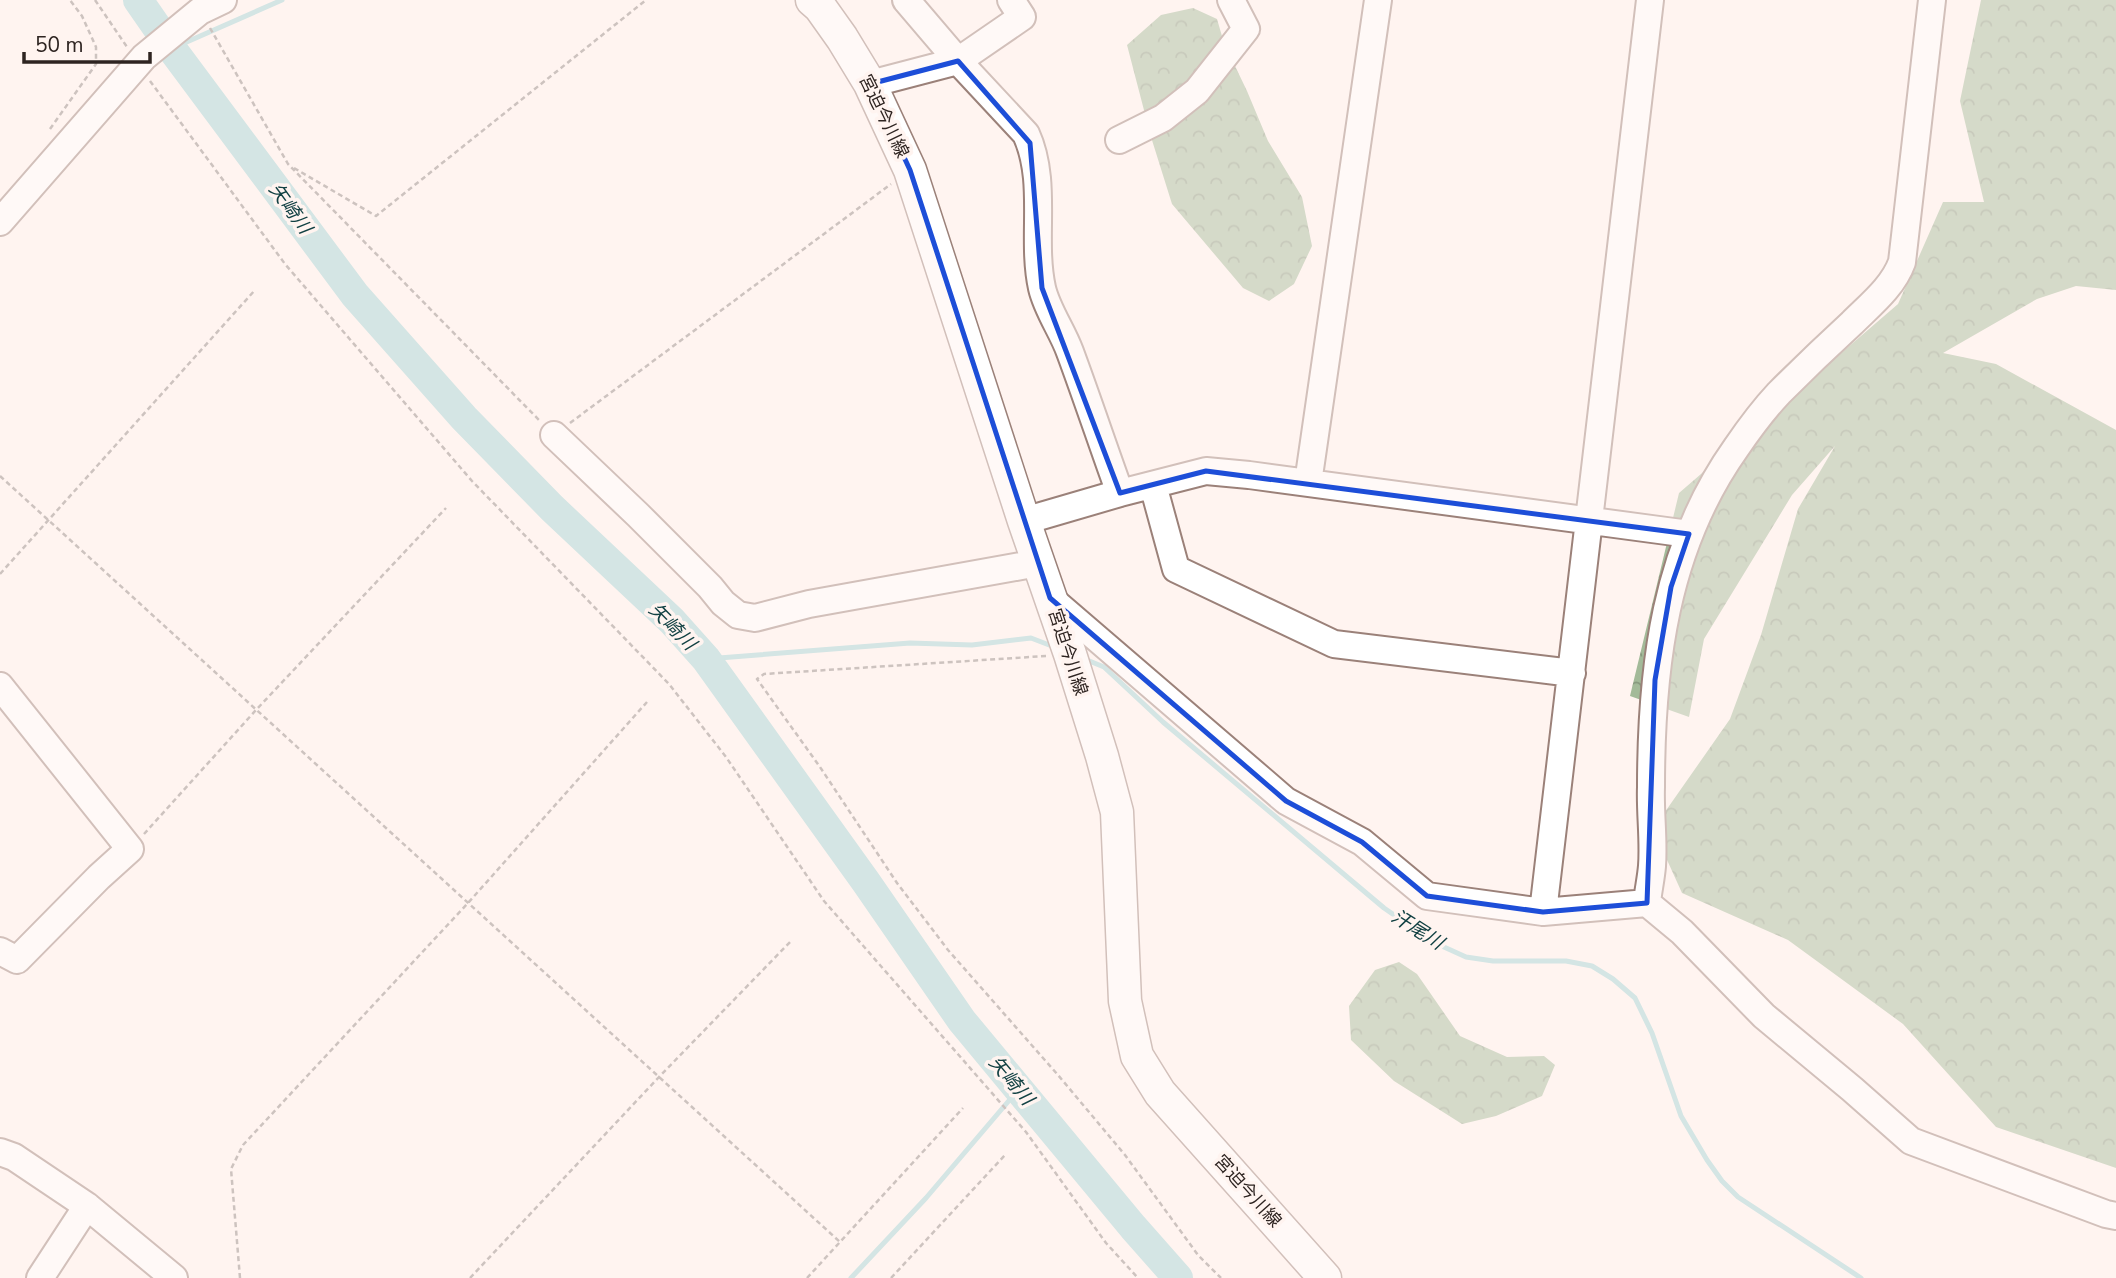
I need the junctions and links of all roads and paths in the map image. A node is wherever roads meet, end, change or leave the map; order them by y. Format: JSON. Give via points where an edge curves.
{"nodes":[{"id":1,"x":70,"y":0,"type":"edge"},
{"id":2,"x":95,"y":0,"type":"edge"},
{"id":3,"x":646,"y":0,"type":"edge"},
{"id":4,"x":812,"y":0,"type":"edge"},
{"id":5,"x":906,"y":0,"type":"edge"},
{"id":6,"x":1011,"y":0,"type":"edge"},
{"id":7,"x":1230,"y":0,"type":"edge"},
{"id":8,"x":1378,"y":0,"type":"edge"},
{"id":9,"x":1650,"y":0,"type":"edge"},
{"id":10,"x":1933,"y":0,"type":"edge"},
{"id":11,"x":206,"y":9,"type":"edge"},
{"id":12,"x":141,"y":60,"type":"junction"},
{"id":13,"x":958,"y":61,"type":"junction"},
{"id":14,"x":870,"y":84,"type":"junction"},
{"id":15,"x":44,"y":137,"type":"dead end"},
{"id":16,"x":1119,"y":140,"type":"dead end"},
{"id":17,"x":288,"y":164,"type":"junction"},
{"id":18,"x":910,"y":170,"type":"junction"},
{"id":19,"x":0,"y":222,"type":"edge"},
{"id":20,"x":255,"y":290,"type":"dead end"},
{"id":21,"x":554,"y":435,"type":"junction"},
{"id":22,"x":0,"y":476,"type":"edge"},
{"id":23,"x":1308,"y":483,"type":"junction"},
{"id":24,"x":1153,"y":485,"type":"junction"},
{"id":25,"x":1120,"y":493,"type":"junction"},
{"id":26,"x":446,"y":508,"type":"dead end"},
{"id":27,"x":48,"y":520,"type":"junction"},
{"id":28,"x":1024,"y":521,"type":"junction"},
{"id":29,"x":1590,"y":522,"type":"junction"},
{"id":30,"x":1689,"y":534,"type":"junction"},
{"id":31,"x":1038,"y":563,"type":"junction"},
{"id":32,"x":0,"y":574,"type":"edge"},
{"id":33,"x":1050,"y":598,"type":"junction"},
{"id":34,"x":1070,"y":654,"type":"junction"},
{"id":35,"x":1572,"y":674,"type":"junction"},
{"id":36,"x":0,"y":686,"type":"edge"},
{"id":37,"x":647,"y":702,"type":"dead end"},
{"id":38,"x":256,"y":710,"type":"junction"},
{"id":39,"x":130,"y":849,"type":"junction"},
{"id":40,"x":468,"y":903,"type":"junction"},
{"id":41,"x":1647,"y":903,"type":"junction"},
{"id":42,"x":1543,"y":912,"type":"junction"},
{"id":43,"x":791,"y":941,"type":"dead end"},
{"id":44,"x":0,"y":951,"type":"edge"},
{"id":45,"x":659,"y":1077,"type":"junction"},
{"id":46,"x":963,"y":1108,"type":"dead end"},
{"id":47,"x":0,"y":1152,"type":"edge"},
{"id":48,"x":1005,"y":1155,"type":"dead end"},
{"id":49,"x":87,"y":1206,"type":"junction"},
{"id":50,"x":2116,"y":1216,"type":"edge"},
{"id":51,"x":840,"y":1242,"type":"junction"},
{"id":52,"x":40,"y":1278,"type":"edge"},
{"id":53,"x":174,"y":1278,"type":"edge"},
{"id":54,"x":240,"y":1278,"type":"edge"},
{"id":55,"x":470,"y":1278,"type":"edge"},
{"id":56,"x":807,"y":1278,"type":"edge"},
{"id":57,"x":891,"y":1278,"type":"edge"},
{"id":58,"x":1138,"y":1278,"type":"edge"},
{"id":59,"x":1222,"y":1278,"type":"edge"},
{"id":60,"x":1325,"y":1278,"type":"edge"}],
"edges":[{"from":1,"to":15,"type":"path","via":[[96,47],[96,64]]},
{"from":2,"to":12,"type":"path"},
{"from":3,"to":17,"type":"path","via":[[376,216]]},
{"from":4,"to":14,"type":"main road","name":"宮迫今川線","via":[[842,37]]},
{"from":5,"to":13,"type":"street"},
{"from":6,"to":13,"type":"street","via":[[1022,17]]},
{"from":7,"to":16,"type":"street","via":[[1246,29],[1198,91],[1163,118]]},
{"from":8,"to":23,"type":"street"},
{"from":9,"to":29,"type":"street"},
{"from":10,"to":30,"type":"street","via":[[1899,271],[1882,294],[1777,396],[1736,448]]},
{"from":11,"to":12,"type":"street"},
{"from":11,"to":17,"type":"path"},
{"from":12,"to":19,"type":"street"},
{"from":12,"to":58,"type":"path","via":[[294,274],[472,481],[669,684],[726,757],[824,901],[1026,1132],[1106,1243]]},
{"from":13,"to":14,"type":"street"},
{"from":13,"to":25,"type":"street","via":[[1030,143],[1037,173],[1042,288]]},
{"from":14,"to":18,"type":"main road","name":"宮迫今川線"},
{"from":17,"to":21,"type":"path"},
{"from":18,"to":21,"type":"path"},
{"from":18,"to":28,"type":"main road","name":"宮迫今川線"},
{"from":20,"to":27,"type":"path"},
{"from":21,"to":31,"type":"street","via":[[738,615],[755,618],[808,604]]},
{"from":22,"to":27,"type":"path"},
{"from":23,"to":24,"type":"street","via":[[1206,471]]},
{"from":23,"to":29,"type":"street"},
{"from":24,"to":25,"type":"street"},
{"from":24,"to":35,"type":"street","via":[[1176,569],[1334,644]]},
{"from":25,"to":28,"type":"street"},
{"from":26,"to":38,"type":"path"},
{"from":27,"to":32,"type":"path"},
{"from":27,"to":38,"type":"path"},
{"from":28,"to":31,"type":"main road","name":"宮迫今川線"},
{"from":29,"to":30,"type":"street"},
{"from":29,"to":35,"type":"street"},
{"from":30,"to":41,"type":"street","via":[[1671,587],[1655,680],[1652,866]]},
{"from":31,"to":33,"type":"main road","name":"宮迫今川線"},
{"from":33,"to":34,"type":"main road","name":"宮迫今川線"},
{"from":33,"to":42,"type":"street","via":[[1286,801],[1362,842],[1427,896]]},
{"from":34,"to":59,"type":"path","via":[[764,674],[757,679],[948,950],[1125,1155],[1198,1255]]},
{"from":34,"to":60,"type":"main road","name":"宮迫今川線","via":[[1117,812],[1125,1001],[1137,1056],[1160,1093]]},
{"from":35,"to":42,"type":"street"},
{"from":36,"to":39,"type":"street"},
{"from":37,"to":40,"type":"path"},
{"from":38,"to":39,"type":"path"},
{"from":38,"to":40,"type":"path"},
{"from":39,"to":44,"type":"street","via":[[17,960]]},
{"from":40,"to":45,"type":"path"},
{"from":40,"to":54,"type":"path","via":[[243,1145],[231,1169]]},
{"from":41,"to":42,"type":"street"},
{"from":41,"to":50,"type":"street","via":[[1764,1016],[1911,1141]]},
{"from":43,"to":45,"type":"path"},
{"from":45,"to":51,"type":"path"},
{"from":45,"to":55,"type":"path"},
{"from":46,"to":51,"type":"path"},
{"from":47,"to":49,"type":"street"},
{"from":48,"to":57,"type":"path"},
{"from":49,"to":52,"type":"street"},
{"from":49,"to":53,"type":"street"},
{"from":51,"to":56,"type":"path"}]}
